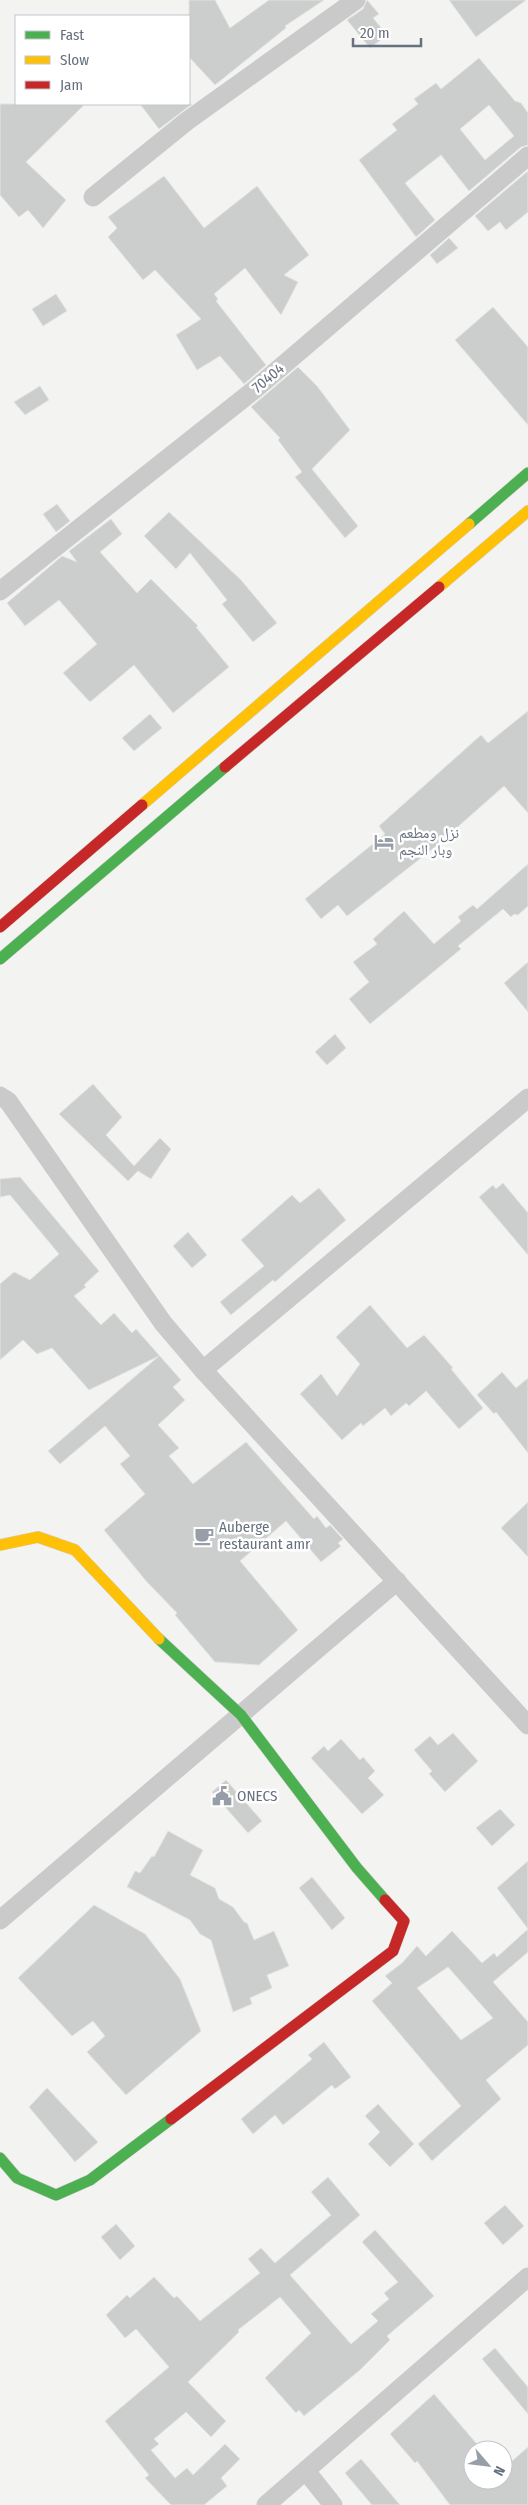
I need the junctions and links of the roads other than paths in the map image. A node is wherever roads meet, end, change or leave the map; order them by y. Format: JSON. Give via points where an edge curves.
{"nodes":[{"id":1,"x":356,"y":0,"type":"edge"},
{"id":2,"x":528,"y":156,"type":"edge"},
{"id":3,"x":93,"y":197,"type":"dead end"},
{"id":4,"x":528,"y":473,"type":"edge"},
{"id":5,"x":528,"y":511,"type":"edge"},
{"id":6,"x":0,"y":591,"type":"edge"},
{"id":7,"x":0,"y":927,"type":"edge"},
{"id":8,"x":0,"y":959,"type":"edge"},
{"id":9,"x":528,"y":1098,"type":"edge"},
{"id":10,"x":3,"y":1102,"type":"edge"},
{"id":11,"x":203,"y":1370,"type":"junction"},
{"id":12,"x":0,"y":1545,"type":"edge"},
{"id":13,"x":397,"y":1581,"type":"junction"},
{"id":14,"x":241,"y":1715,"type":"junction"},
{"id":15,"x":528,"y":1725,"type":"edge"},
{"id":16,"x":0,"y":1920,"type":"edge"},
{"id":17,"x":0,"y":2158,"type":"edge"},
{"id":18,"x":528,"y":2278,"type":"edge"},
{"id":19,"x":306,"y":2471,"type":"junction"},
{"id":20,"x":266,"y":2505,"type":"edge"},
{"id":21,"x":333,"y":2505,"type":"edge"}],
"edges":[{"from":1,"to":3,"type":"street","via":[[187,121]]},
{"from":2,"to":6,"type":"street","name":"70404","via":[[254,390]]},
{"from":4,"to":7,"type":"main road"},
{"from":5,"to":8,"type":"main road","via":[[368,649],[134,842]]},
{"from":9,"to":11,"type":"street"},
{"from":10,"to":11,"type":"street","via":[[164,1323]]},
{"from":11,"to":13,"type":"street"},
{"from":12,"to":14,"type":"main road","via":[[38,1537],[75,1550],[140,1621]]},
{"from":13,"to":14,"type":"street"},
{"from":13,"to":15,"type":"street"},
{"from":14,"to":16,"type":"street"},
{"from":14,"to":17,"type":"main road","via":[[357,1868],[404,1922],[393,1951],[90,2180],[56,2195],[17,2178]]},
{"from":18,"to":19,"type":"street"},
{"from":19,"to":20,"type":"street"},
{"from":19,"to":21,"type":"street"}]}
